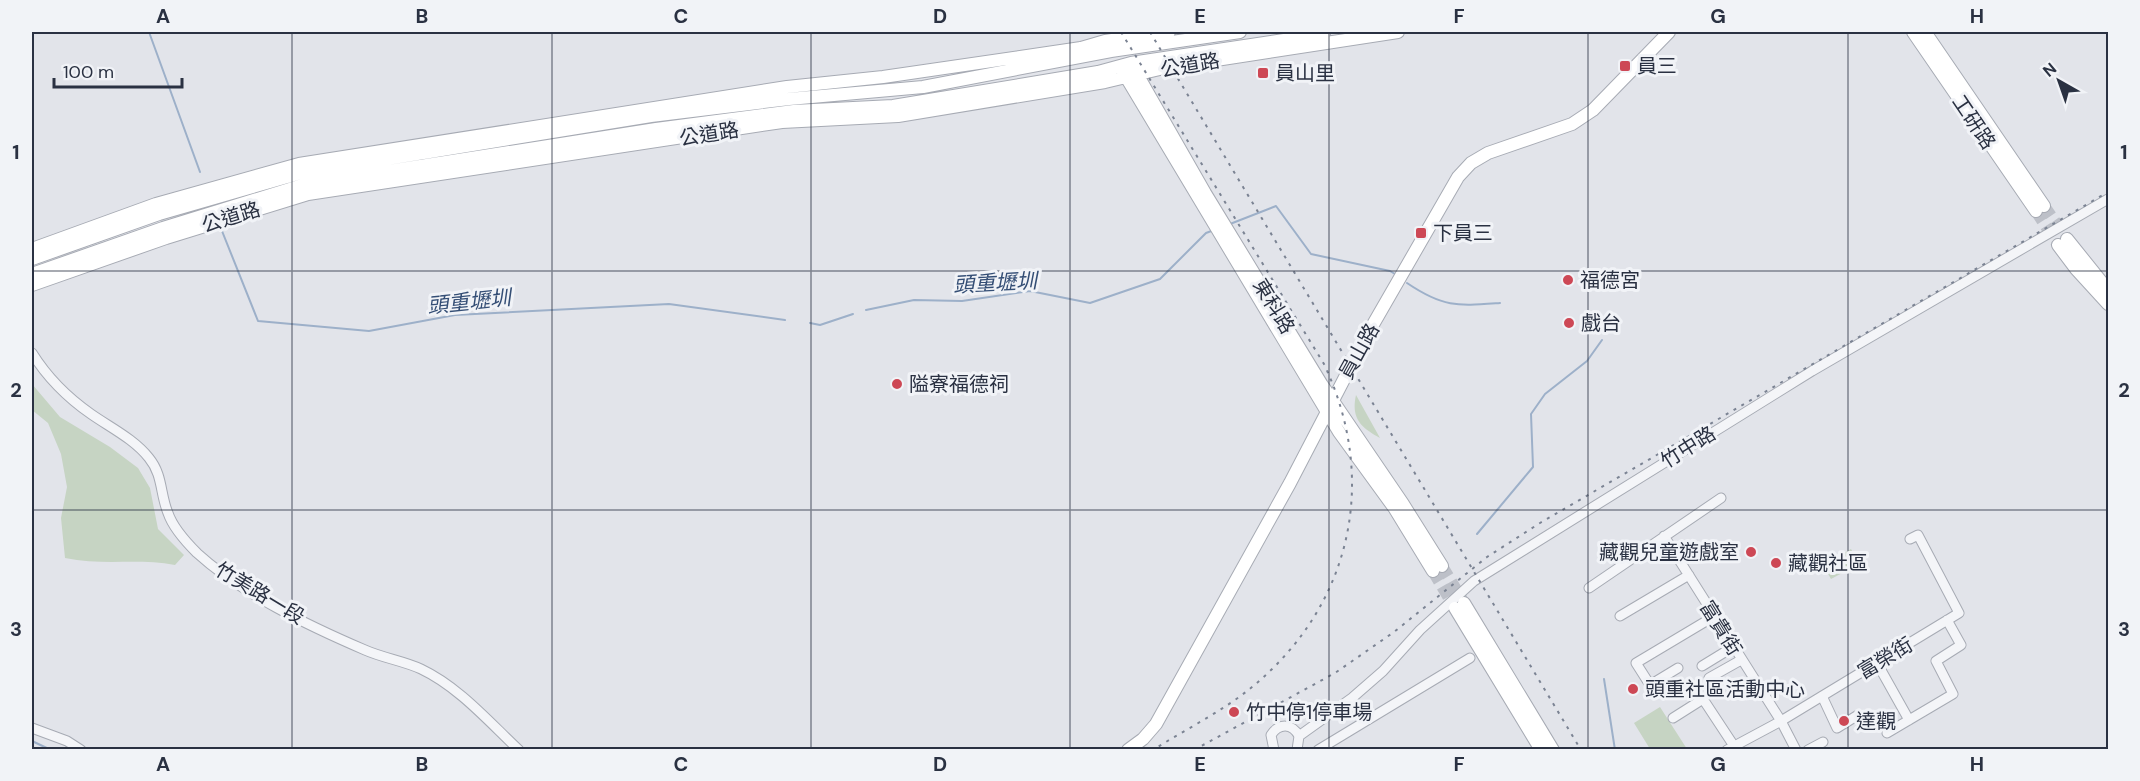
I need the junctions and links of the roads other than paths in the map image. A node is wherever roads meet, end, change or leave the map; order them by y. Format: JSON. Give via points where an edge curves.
{"nodes":[{"id":1,"x":1169,"y":32,"type":"edge"},
{"id":2,"x":1240,"y":32,"type":"edge"},
{"id":3,"x":1344,"y":32,"type":"edge"},
{"id":4,"x":1398,"y":32,"type":"edge"},
{"id":5,"x":1669,"y":32,"type":"edge"},
{"id":6,"x":1913,"y":32,"type":"edge"},
{"id":7,"x":1925,"y":32,"type":"edge"},
{"id":8,"x":1180,"y":36,"type":"edge"},
{"id":9,"x":1659,"y":36,"type":"edge"},
{"id":10,"x":1120,"y":40,"type":"edge"},
{"id":11,"x":1106,"y":41,"type":"edge"},
{"id":12,"x":1193,"y":59,"type":"junction"},
{"id":13,"x":1128,"y":70,"type":"junction"},
{"id":14,"x":2109,"y":200,"type":"edge"},
{"id":15,"x":1229,"y":241,"type":"junction"},
{"id":16,"x":32,"y":249,"type":"edge"},
{"id":17,"x":32,"y":259,"type":"edge"},
{"id":18,"x":32,"y":274,"type":"edge"},
{"id":19,"x":32,"y":285,"type":"edge"},
{"id":20,"x":2109,"y":290,"type":"edge"},
{"id":21,"x":2109,"y":304,"type":"edge"},
{"id":22,"x":32,"y":353,"type":"edge"},
{"id":23,"x":1332,"y":400,"type":"junction"},
{"id":24,"x":1327,"y":413,"type":"junction"},
{"id":25,"x":1721,"y":498,"type":"dead end"},
{"id":26,"x":1664,"y":536,"type":"junction"},
{"id":27,"x":1911,"y":538,"type":"dead end"},
{"id":28,"x":1689,"y":575,"type":"junction"},
{"id":29,"x":1589,"y":588,"type":"dead end"},
{"id":30,"x":1620,"y":616,"type":"dead end"},
{"id":31,"x":1713,"y":617,"type":"junction"},
{"id":32,"x":1947,"y":620,"type":"junction"},
{"id":33,"x":1733,"y":647,"type":"junction"},
{"id":34,"x":1470,"y":658,"type":"dead end"},
{"id":35,"x":1741,"y":660,"type":"junction"},
{"id":36,"x":1877,"y":663,"type":"junction"},
{"id":37,"x":1702,"y":666,"type":"dead end"},
{"id":38,"x":1678,"y":668,"type":"dead end"},
{"id":39,"x":1709,"y":678,"type":"dead end"},
{"id":40,"x":1822,"y":696,"type":"junction"},
{"id":41,"x":1858,"y":715,"type":"dead end"},
{"id":42,"x":1673,"y":718,"type":"dead end"},
{"id":43,"x":1909,"y":720,"type":"junction"},
{"id":44,"x":1781,"y":721,"type":"junction"},
{"id":45,"x":32,"y":728,"type":"edge"},
{"id":46,"x":1887,"y":733,"type":"dead end"},
{"id":47,"x":1299,"y":736,"type":"junction"},
{"id":48,"x":1823,"y":742,"type":"dead end"},
{"id":49,"x":1731,"y":748,"type":"edge"},
{"id":50,"x":81,"y":750,"type":"edge"},
{"id":51,"x":519,"y":750,"type":"edge"},
{"id":52,"x":1128,"y":750,"type":"edge"},
{"id":53,"x":1274,"y":750,"type":"edge"},
{"id":54,"x":1297,"y":750,"type":"edge"},
{"id":55,"x":1317,"y":750,"type":"edge"},
{"id":56,"x":1541,"y":750,"type":"edge"},
{"id":57,"x":1553,"y":750,"type":"edge"},
{"id":58,"x":1796,"y":750,"type":"edge"},
{"id":59,"x":1808,"y":750,"type":"edge"}],
"edges":[{"from":1,"to":10,"type":"street","name":"公道路"},
{"from":2,"to":8,"type":"street","name":"公道路"},
{"from":3,"to":12,"type":"street","name":"公道路"},
{"from":4,"to":12,"type":"street","name":"公道路"},
{"from":5,"to":9,"type":"street","name":"員山路"},
{"from":6,"to":7,"type":"street","name":"工研路","via":[[2040,209]]},
{"from":8,"to":10,"type":"street","name":"公道路"},
{"from":9,"to":23,"type":"street","name":"員山路","via":[[1593,110],[1572,124],[1488,153],[1458,177]]},
{"from":10,"to":11,"type":"street","name":"公道路"},
{"from":10,"to":13,"type":"street","name":"東科路"},
{"from":11,"to":13,"type":"street"},
{"from":11,"to":16,"type":"street","name":"公道路","via":[[1069,50],[775,89],[299,164],[156,204]]},
{"from":11,"to":17,"type":"street","name":"公道路","via":[[923,87],[651,116],[300,173],[159,214]]},
{"from":12,"to":13,"type":"street","name":"公道路"},
{"from":13,"to":15,"type":"street","name":"東科路"},
{"from":13,"to":18,"type":"street","name":"公道路","via":[[893,106],[794,111],[656,129],[306,184]]},
{"from":13,"to":19,"type":"street","name":"公道路","via":[[898,116],[783,122],[308,194]]},
{"from":14,"to":47,"type":"street","name":"竹中路","via":[[1812,371],[1474,581],[1420,630],[1383,671]]},
{"from":15,"to":23,"type":"street","name":"東科路"},
{"from":15,"to":24,"type":"street","name":"東科路"},
{"from":20,"to":21,"type":"street","via":[[2063,242],[2082,276]]},
{"from":22,"to":51,"type":"street","name":"竹美路一段","via":[[64,392],[149,458],[160,477],[167,513],[182,537],[224,575],[306,622],[436,678],[476,708]]},
{"from":23,"to":24,"type":"street","name":"員山路"},
{"from":23,"to":24,"type":"street","name":"東科路","via":[[1403,504],[1437,569]]},
{"from":24,"to":52,"type":"street","name":"員山路","via":[[1156,724]]},
{"from":25,"to":26,"type":"street"},
{"from":26,"to":28,"type":"street","name":"富貴街"},
{"from":26,"to":29,"type":"street"},
{"from":27,"to":32,"type":"street","via":[[1918,535],[1959,613]]},
{"from":28,"to":30,"type":"street"},
{"from":28,"to":31,"type":"street","name":"富貴街"},
{"from":31,"to":33,"type":"street","name":"富貴街"},
{"from":31,"to":38,"type":"street","via":[[1636,663],[1650,685]]},
{"from":32,"to":36,"type":"street","name":"富榮街"},
{"from":32,"to":43,"type":"street","via":[[1961,645],[1936,661],[1953,694]]},
{"from":33,"to":35,"type":"street","name":"富貴街"},
{"from":33,"to":37,"type":"street"},
{"from":34,"to":55,"type":"street"},
{"from":35,"to":39,"type":"street"},
{"from":35,"to":44,"type":"street","name":"富貴街"},
{"from":36,"to":40,"type":"street","name":"富榮街"},
{"from":36,"to":43,"type":"street"},
{"from":40,"to":41,"type":"street","via":[[1837,728]]},
{"from":40,"to":44,"type":"street","name":"富榮街"},
{"from":42,"to":49,"type":"street","via":[[1703,699]]},
{"from":43,"to":46,"type":"street"},
{"from":44,"to":49,"type":"street","name":"富榮街"},
{"from":44,"to":58,"type":"street","name":"富貴街"},
{"from":45,"to":50,"type":"street"},
{"from":47,"to":53,"type":"street","via":[[1290,726],[1277,728],[1270,740]]},
{"from":47,"to":54,"type":"street"},
{"from":48,"to":59,"type":"street"},
{"from":56,"to":57,"type":"street","via":[[1460,606]]}]}
